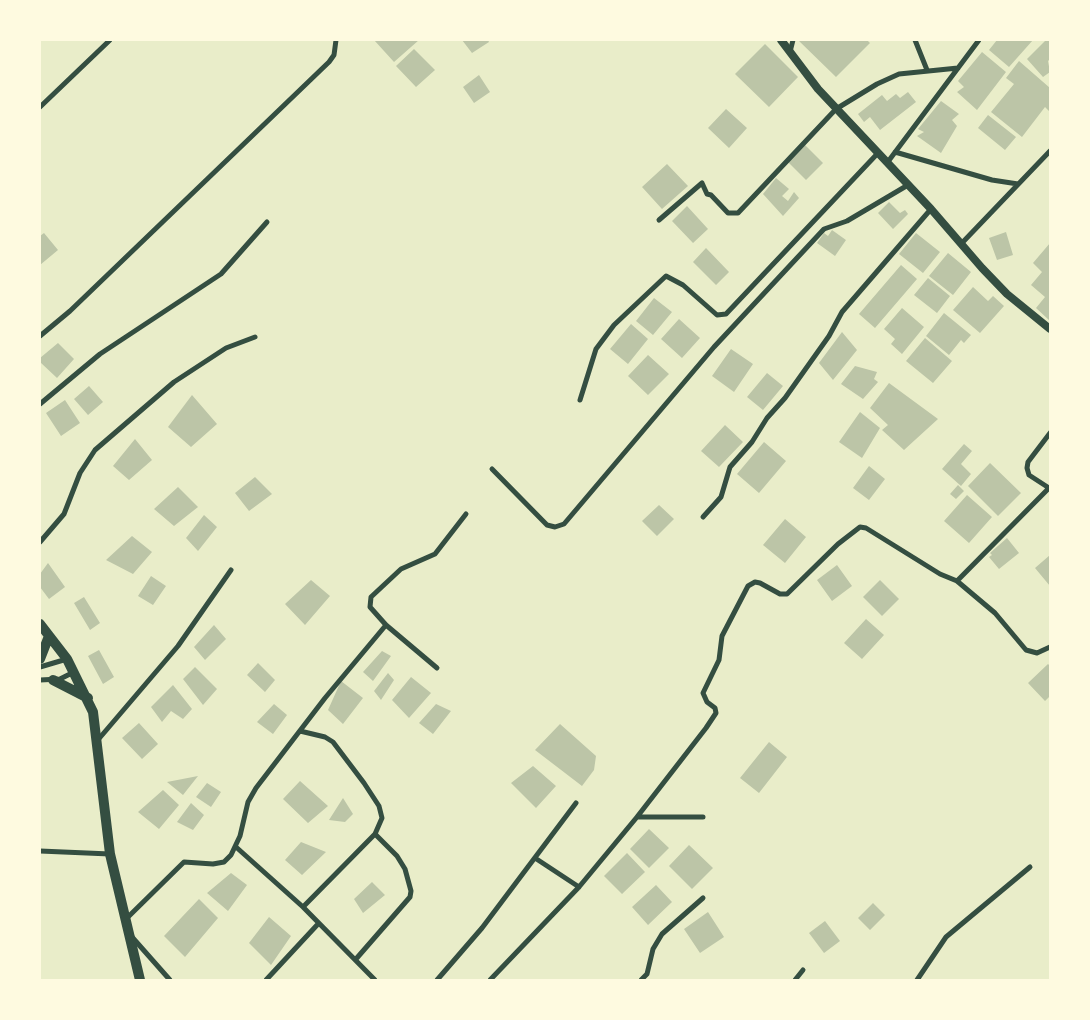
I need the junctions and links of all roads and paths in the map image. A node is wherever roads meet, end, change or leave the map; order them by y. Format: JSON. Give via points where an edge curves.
{"nodes":[{"id":1,"x":110,"y":40,"type":"edge"},
{"id":2,"x":336,"y":40,"type":"edge"},
{"id":3,"x":781,"y":40,"type":"edge"},
{"id":4,"x":794,"y":40,"type":"edge"},
{"id":5,"x":915,"y":40,"type":"edge"},
{"id":6,"x":979,"y":40,"type":"edge"},
{"id":7,"x":790,"y":52,"type":"junction"},
{"id":8,"x":958,"y":68,"type":"junction"},
{"id":9,"x":927,"y":70,"type":"junction"},
{"id":10,"x":40,"y":107,"type":"edge"},
{"id":11,"x":836,"y":109,"type":"junction"},
{"id":12,"x":1050,"y":151,"type":"edge"},
{"id":13,"x":895,"y":152,"type":"junction"},
{"id":14,"x":878,"y":153,"type":"junction"},
{"id":15,"x":887,"y":163,"type":"junction"},
{"id":16,"x":1018,"y":184,"type":"junction"},
{"id":17,"x":908,"y":185,"type":"junction"},
{"id":18,"x":931,"y":208,"type":"junction"},
{"id":19,"x":659,"y":220,"type":"dead end"},
{"id":20,"x":267,"y":222,"type":"dead end"},
{"id":21,"x":961,"y":244,"type":"junction"},
{"id":22,"x":1050,"y":329,"type":"edge"},
{"id":23,"x":40,"y":336,"type":"edge"},
{"id":24,"x":255,"y":337,"type":"dead end"},
{"id":25,"x":580,"y":400,"type":"dead end"},
{"id":26,"x":40,"y":404,"type":"edge"},
{"id":27,"x":1050,"y":433,"type":"edge"},
{"id":28,"x":492,"y":469,"type":"dead end"},
{"id":29,"x":1049,"y":489,"type":"edge"},
{"id":30,"x":466,"y":514,"type":"dead end"},
{"id":31,"x":703,"y":517,"type":"dead end"},
{"id":32,"x":40,"y":542,"type":"edge"},
{"id":33,"x":230,"y":570,"type":"dead end"},
{"id":34,"x":957,"y":581,"type":"junction"},
{"id":35,"x":40,"y":624,"type":"edge"},
{"id":36,"x":386,"y":625,"type":"junction"},
{"id":37,"x":49,"y":636,"type":"junction"},
{"id":38,"x":1050,"y":646,"type":"edge"},
{"id":39,"x":67,"y":658,"type":"junction"},
{"id":40,"x":40,"y":659,"type":"edge"},
{"id":41,"x":40,"y":667,"type":"edge"},
{"id":42,"x":437,"y":668,"type":"dead end"},
{"id":43,"x":75,"y":672,"type":"junction"},
{"id":44,"x":40,"y":680,"type":"edge"},
{"id":45,"x":53,"y":680,"type":"junction"},
{"id":46,"x":88,"y":698,"type":"junction"},
{"id":47,"x":300,"y":731,"type":"junction"},
{"id":48,"x":96,"y":741,"type":"junction"},
{"id":49,"x":576,"y":803,"type":"dead end"},
{"id":50,"x":637,"y":817,"type":"junction"},
{"id":51,"x":703,"y":817,"type":"dead end"},
{"id":52,"x":374,"y":834,"type":"junction"},
{"id":53,"x":236,"y":847,"type":"junction"},
{"id":54,"x":40,"y":851,"type":"edge"},
{"id":55,"x":110,"y":854,"type":"junction"},
{"id":56,"x":535,"y":858,"type":"junction"},
{"id":57,"x":1030,"y":867,"type":"dead end"},
{"id":58,"x":579,"y":887,"type":"junction"},
{"id":59,"x":703,"y":898,"type":"dead end"},
{"id":60,"x":303,"y":907,"type":"junction"},
{"id":61,"x":126,"y":918,"type":"junction"},
{"id":62,"x":318,"y":924,"type":"junction"},
{"id":63,"x":131,"y":937,"type":"junction"},
{"id":64,"x":356,"y":959,"type":"junction"},
{"id":65,"x":803,"y":970,"type":"dead end"},
{"id":66,"x":140,"y":980,"type":"edge"},
{"id":67,"x":170,"y":980,"type":"edge"},
{"id":68,"x":266,"y":980,"type":"edge"},
{"id":69,"x":375,"y":980,"type":"edge"},
{"id":70,"x":437,"y":980,"type":"edge"},
{"id":71,"x":490,"y":980,"type":"edge"},
{"id":72,"x":642,"y":980,"type":"edge"},
{"id":73,"x":795,"y":980,"type":"edge"},
{"id":74,"x":917,"y":980,"type":"edge"}],
"edges":[{"from":1,"to":10,"type":"street"},
{"from":2,"to":23,"type":"street","via":[[334,55],[329,62]]},
{"from":3,"to":7,"type":"street"},
{"from":4,"to":7,"type":"street"},
{"from":5,"to":9,"type":"street"},
{"from":6,"to":8,"type":"street"},
{"from":7,"to":11,"type":"street"},
{"from":8,"to":9,"type":"street"},
{"from":8,"to":13,"type":"street"},
{"from":9,"to":11,"type":"street","via":[[899,74]]},
{"from":11,"to":14,"type":"street"},
{"from":11,"to":19,"type":"street","via":[[738,213],[728,213],[711,194],[707,194],[702,183]]},
{"from":12,"to":16,"type":"street"},
{"from":13,"to":15,"type":"street"},
{"from":13,"to":16,"type":"street","via":[[984,178]]},
{"from":14,"to":15,"type":"street"},
{"from":14,"to":25,"type":"street","via":[[726,314],[717,315],[683,285],[666,276],[614,325],[596,349]]},
{"from":15,"to":17,"type":"street"},
{"from":16,"to":21,"type":"street"},
{"from":17,"to":18,"type":"street"},
{"from":17,"to":28,"type":"street","via":[[847,221],[824,229],[702,360],[564,524],[547,525]]},
{"from":18,"to":21,"type":"street"},
{"from":18,"to":31,"type":"street","via":[[842,312],[785,398],[730,467],[721,497]]},
{"from":20,"to":26,"type":"street","via":[[221,274],[100,354]]},
{"from":21,"to":22,"type":"street","via":[[1007,294]]},
{"from":24,"to":32,"type":"street","via":[[226,348],[182,376],[95,450],[80,473],[64,514]]},
{"from":27,"to":29,"type":"street","via":[[1027,468],[1029,475]]},
{"from":29,"to":34,"type":"street"},
{"from":30,"to":36,"type":"street","via":[[435,554],[401,569],[371,597],[370,607]]},
{"from":33,"to":48,"type":"street","via":[[178,646]]},
{"from":34,"to":38,"type":"street","via":[[995,613],[1026,650],[1037,653]]},
{"from":34,"to":50,"type":"street","via":[[860,527],[787,594],[780,594],[760,583],[748,586],[722,636],[719,660],[703,693],[716,713]]},
{"from":35,"to":37,"type":"main road"},
{"from":36,"to":42,"type":"street"},
{"from":36,"to":47,"type":"street"},
{"from":37,"to":39,"type":"main road"},
{"from":37,"to":40,"type":"main road"},
{"from":39,"to":41,"type":"street"},
{"from":39,"to":43,"type":"main road"},
{"from":43,"to":45,"type":"street"},
{"from":43,"to":46,"type":"main road"},
{"from":44,"to":45,"type":"street"},
{"from":45,"to":46,"type":"main road"},
{"from":46,"to":48,"type":"main road"},
{"from":47,"to":52,"type":"street","via":[[333,742],[364,783],[379,806],[382,818]]},
{"from":47,"to":53,"type":"street","via":[[248,802]]},
{"from":48,"to":55,"type":"main road"},
{"from":49,"to":56,"type":"street"},
{"from":50,"to":51,"type":"street"},
{"from":50,"to":58,"type":"street"},
{"from":52,"to":60,"type":"street"},
{"from":52,"to":64,"type":"street","via":[[397,856],[405,869],[411,891],[410,897]]},
{"from":53,"to":60,"type":"street"},
{"from":53,"to":61,"type":"street","via":[[224,862],[184,862]]},
{"from":54,"to":55,"type":"street"},
{"from":55,"to":61,"type":"main road"},
{"from":56,"to":58,"type":"street"},
{"from":56,"to":70,"type":"street","via":[[482,928]]},
{"from":57,"to":74,"type":"street","via":[[946,937]]},
{"from":58,"to":71,"type":"street"},
{"from":59,"to":72,"type":"street","via":[[662,934]]},
{"from":60,"to":62,"type":"street"},
{"from":61,"to":63,"type":"main road"},
{"from":62,"to":64,"type":"street"},
{"from":62,"to":68,"type":"street"},
{"from":63,"to":66,"type":"main road"},
{"from":63,"to":67,"type":"street"},
{"from":64,"to":69,"type":"street"},
{"from":65,"to":73,"type":"street"}]}
